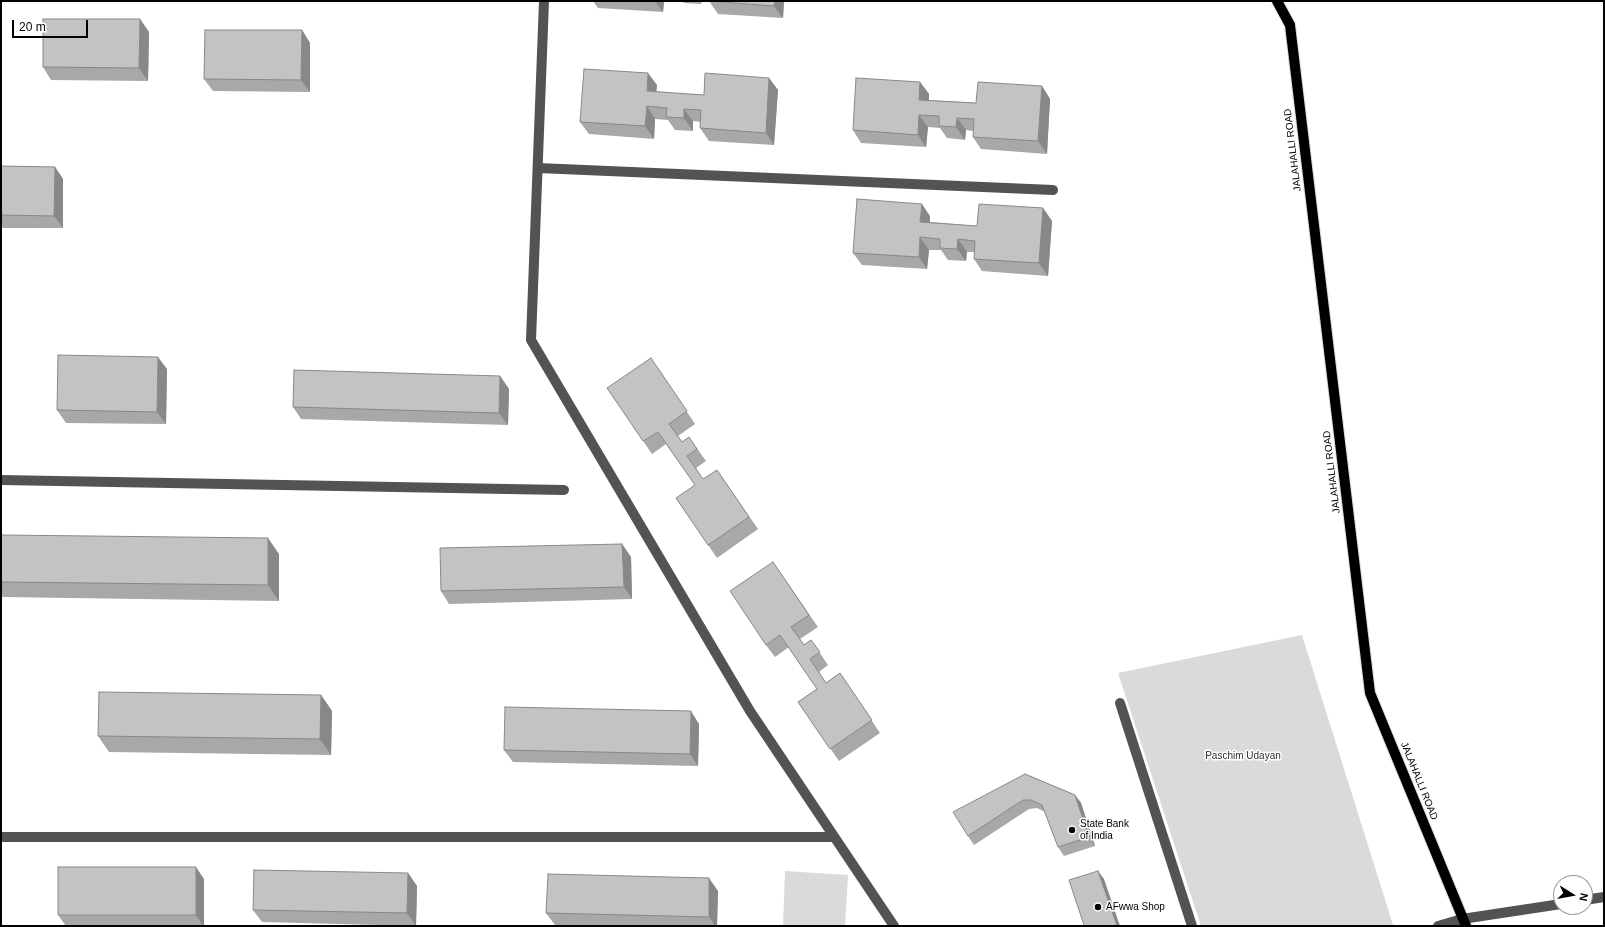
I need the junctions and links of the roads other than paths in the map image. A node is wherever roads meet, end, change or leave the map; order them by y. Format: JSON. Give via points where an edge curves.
{"nodes":[{"id":1,"x":544,"y":1,"type":"edge"},
{"id":2,"x":1277,"y":1,"type":"edge"},
{"id":3,"x":538,"y":168,"type":"junction"},
{"id":4,"x":1053,"y":190,"type":"dead end"},
{"id":5,"x":1,"y":480,"type":"edge"},
{"id":6,"x":564,"y":490,"type":"dead end"},
{"id":7,"x":1120,"y":703,"type":"dead end"},
{"id":8,"x":1,"y":837,"type":"edge"},
{"id":9,"x":834,"y":837,"type":"junction"},
{"id":10,"x":1604,"y":897,"type":"edge"},
{"id":11,"x":1593,"y":899,"type":"edge"},
{"id":12,"x":1553,"y":905,"type":"edge"},
{"id":13,"x":1464,"y":922,"type":"edge"},
{"id":14,"x":894,"y":926,"type":"edge"},
{"id":15,"x":1192,"y":926,"type":"edge"},
{"id":16,"x":1438,"y":926,"type":"edge"}],
"edges":[{"from":1,"to":3,"type":"lane"},
{"from":2,"to":13,"type":"main road","name":"JALAHALLI ROAD","via":[[1290,25],[1370,693]]},
{"from":3,"to":4,"type":"lane"},
{"from":3,"to":9,"type":"lane","via":[[531,340],[750,711]]},
{"from":5,"to":6,"type":"lane"},
{"from":7,"to":15,"type":"lane"},
{"from":8,"to":9,"type":"lane"},
{"from":9,"to":14,"type":"lane"},
{"from":10,"to":11,"type":"lane"},
{"from":12,"to":13,"type":"lane"},
{"from":13,"to":16,"type":"lane"}]}
